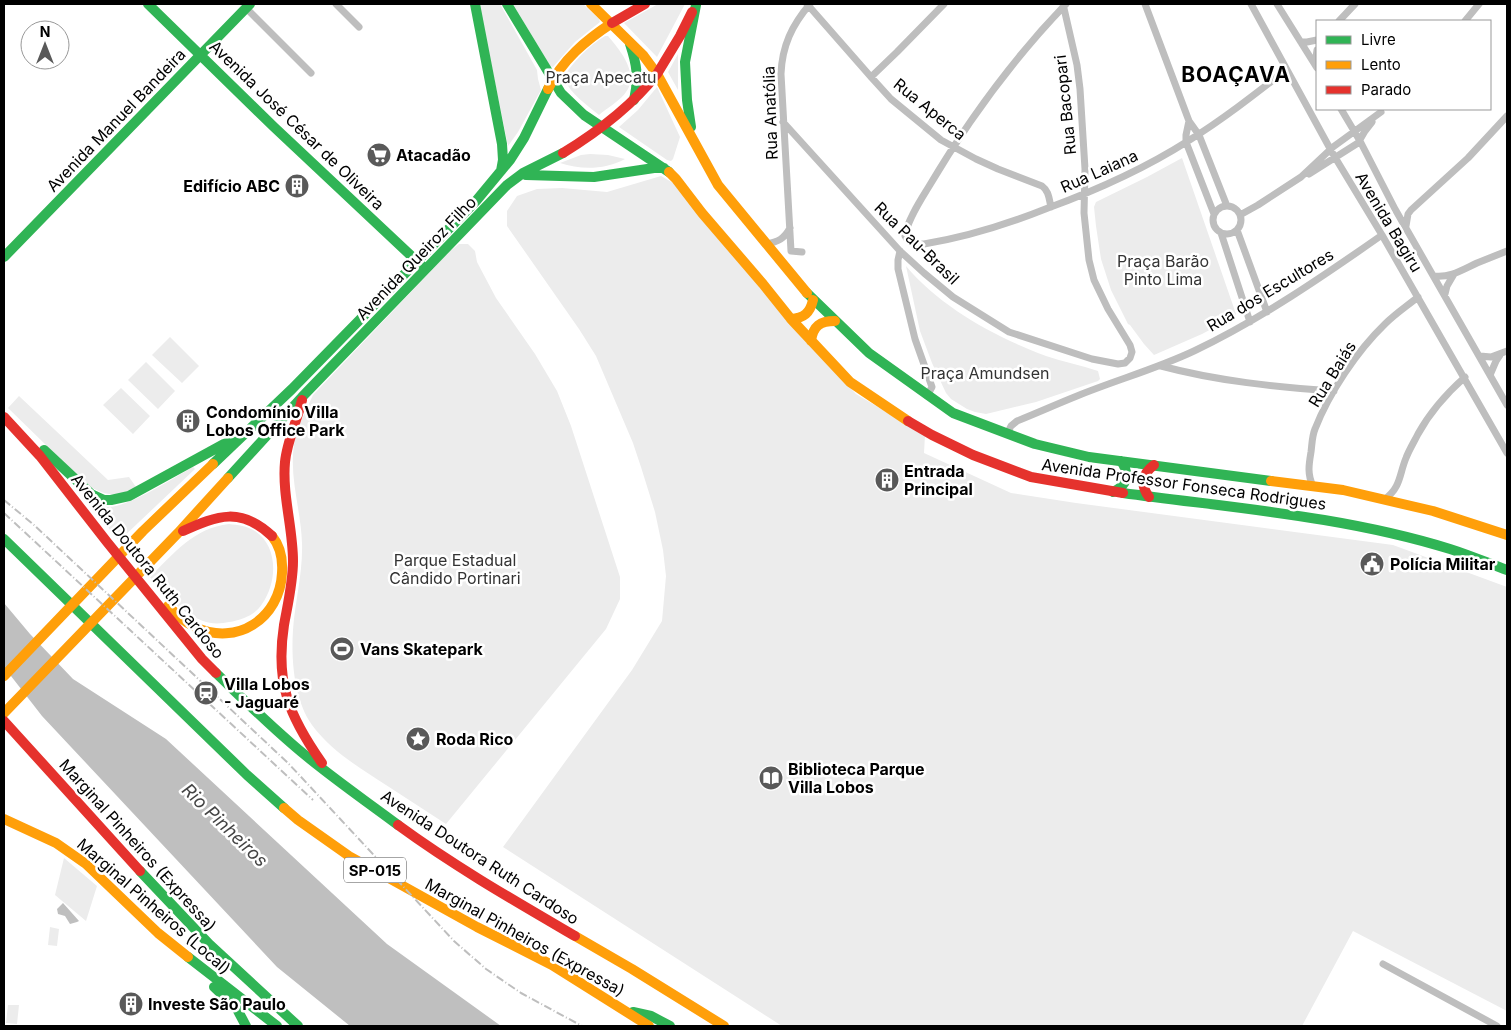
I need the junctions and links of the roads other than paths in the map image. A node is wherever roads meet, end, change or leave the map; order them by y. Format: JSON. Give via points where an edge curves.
{"nodes":[{"id":1,"x":148,"y":4,"type":"edge"},
{"id":2,"x":336,"y":4,"type":"edge"},
{"id":3,"x":474,"y":4,"type":"edge"},
{"id":4,"x":591,"y":4,"type":"edge"},
{"id":5,"x":644,"y":4,"type":"edge"},
{"id":6,"x":696,"y":4,"type":"edge"},
{"id":7,"x":808,"y":4,"type":"edge"},
{"id":8,"x":944,"y":4,"type":"edge"},
{"id":9,"x":1064,"y":4,"type":"edge"},
{"id":10,"x":1146,"y":4,"type":"edge"},
{"id":11,"x":1251,"y":4,"type":"edge"},
{"id":12,"x":1277,"y":4,"type":"edge"},
{"id":13,"x":1355,"y":4,"type":"edge"},
{"id":14,"x":1479,"y":4,"type":"edge"},
{"id":15,"x":507,"y":5,"type":"edge"},
{"id":16,"x":248,"y":6,"type":"edge"},
{"id":17,"x":1340,"y":20,"type":"edge"},
{"id":18,"x":1466,"y":20,"type":"edge"},
{"id":19,"x":612,"y":23,"type":"junction"},
{"id":20,"x":359,"y":28,"type":"dead end"},
{"id":21,"x":629,"y":40,"type":"junction"},
{"id":22,"x":1316,"y":40,"type":"edge"},
{"id":23,"x":1301,"y":42,"type":"junction"},
{"id":24,"x":201,"y":54,"type":"junction"},
{"id":25,"x":1316,"y":66,"type":"edge"},
{"id":26,"x":1286,"y":70,"type":"junction"},
{"id":27,"x":311,"y":73,"type":"dead end"},
{"id":28,"x":657,"y":74,"type":"junction"},
{"id":29,"x":870,"y":77,"type":"junction"},
{"id":30,"x":552,"y":80,"type":"junction"},
{"id":31,"x":634,"y":100,"type":"junction"},
{"id":32,"x":1342,"y":110,"type":"edge"},
{"id":33,"x":1383,"y":110,"type":"edge"},
{"id":34,"x":1507,"y":116,"type":"edge"},
{"id":35,"x":1189,"y":121,"type":"junction"},
{"id":36,"x":783,"y":122,"type":"junction"},
{"id":37,"x":602,"y":128,"type":"junction"},
{"id":38,"x":1354,"y":131,"type":"junction"},
{"id":39,"x":1199,"y":134,"type":"junction"},
{"id":40,"x":693,"y":137,"type":"junction"},
{"id":41,"x":1360,"y":141,"type":"junction"},
{"id":42,"x":1186,"y":142,"type":"junction"},
{"id":43,"x":953,"y":148,"type":"junction"},
{"id":44,"x":1330,"y":150,"type":"junction"},
{"id":45,"x":1336,"y":158,"type":"junction"},
{"id":46,"x":664,"y":168,"type":"junction"},
{"id":47,"x":501,"y":172,"type":"junction"},
{"id":48,"x":518,"y":176,"type":"junction"},
{"id":49,"x":1301,"y":178,"type":"junction"},
{"id":50,"x":1085,"y":194,"type":"junction"},
{"id":51,"x":1227,"y":206,"type":"junction"},
{"id":52,"x":1051,"y":207,"type":"junction"},
{"id":53,"x":1396,"y":210,"type":"junction"},
{"id":54,"x":1411,"y":210,"type":"junction"},
{"id":55,"x":1214,"y":214,"type":"junction"},
{"id":56,"x":1240,"y":215,"type":"junction"},
{"id":57,"x":1406,"y":226,"type":"junction"},
{"id":58,"x":790,"y":228,"type":"junction"},
{"id":59,"x":1237,"y":230,"type":"junction"},
{"id":60,"x":1221,"y":233,"type":"junction"},
{"id":61,"x":1382,"y":235,"type":"junction"},
{"id":62,"x":766,"y":244,"type":"junction"},
{"id":63,"x":900,"y":251,"type":"junction"},
{"id":64,"x":1507,"y":251,"type":"edge"},
{"id":65,"x":802,"y":252,"type":"dead end"},
{"id":66,"x":4,"y":257,"type":"edge"},
{"id":67,"x":416,"y":261,"type":"junction"},
{"id":68,"x":425,"y":269,"type":"junction"},
{"id":69,"x":1454,"y":274,"type":"junction"},
{"id":70,"x":1434,"y":276,"type":"junction"},
{"id":71,"x":1445,"y":294,"type":"junction"},
{"id":72,"x":1418,"y":297,"type":"junction"},
{"id":73,"x":813,"y":300,"type":"junction"},
{"id":74,"x":1267,"y":312,"type":"junction"},
{"id":75,"x":791,"y":319,"type":"junction"},
{"id":76,"x":834,"y":322,"type":"junction"},
{"id":77,"x":1250,"y":322,"type":"junction"},
{"id":78,"x":811,"y":342,"type":"junction"},
{"id":79,"x":1130,"y":345,"type":"joint"},
{"id":80,"x":1504,"y":353,"type":"edge"},
{"id":81,"x":1480,"y":356,"type":"junction"},
{"id":82,"x":1161,"y":366,"type":"junction"},
{"id":83,"x":1490,"y":375,"type":"junction"},
{"id":84,"x":1465,"y":377,"type":"junction"},
{"id":85,"x":1334,"y":391,"type":"junction"},
{"id":86,"x":927,"y":396,"type":"junction"},
{"id":87,"x":302,"y":397,"type":"junction"},
{"id":88,"x":1507,"y":405,"type":"edge"},
{"id":89,"x":4,"y":417,"type":"edge"},
{"id":90,"x":1007,"y":434,"type":"junction"},
{"id":91,"x":24,"y":437,"type":"junction"},
{"id":92,"x":240,"y":438,"type":"junction"},
{"id":93,"x":1507,"y":453,"type":"edge"},
{"id":94,"x":1121,"y":461,"type":"junction"},
{"id":95,"x":1154,"y":465,"type":"junction"},
{"id":96,"x":1313,"y":486,"type":"junction"},
{"id":97,"x":1112,"y":492,"type":"junction"},
{"id":98,"x":1149,"y":497,"type":"junction"},
{"id":99,"x":1385,"y":498,"type":"junction"},
{"id":100,"x":178,"y":534,"type":"junction"},
{"id":101,"x":1507,"y":535,"type":"edge"},
{"id":102,"x":4,"y":539,"type":"edge"},
{"id":103,"x":1507,"y":570,"type":"edge"},
{"id":104,"x":145,"y":588,"type":"junction"},
{"id":105,"x":4,"y":676,"type":"edge"},
{"id":106,"x":4,"y":713,"type":"edge"},
{"id":107,"x":4,"y":721,"type":"edge"},
{"id":108,"x":326,"y":771,"type":"junction"},
{"id":109,"x":4,"y":820,"type":"edge"},
{"id":110,"x":4,"y":828,"type":"edge"},
{"id":111,"x":20,"y":828,"type":"junction"},
{"id":112,"x":158,"y":933,"type":"junction"},
{"id":113,"x":1383,"y":964,"type":"dead end"},
{"id":114,"x":628,"y":1012,"type":"junction"},
{"id":115,"x":246,"y":1026,"type":"edge"},
{"id":116,"x":278,"y":1026,"type":"edge"},
{"id":117,"x":298,"y":1026,"type":"edge"},
{"id":118,"x":649,"y":1026,"type":"edge"},
{"id":119,"x":670,"y":1026,"type":"edge"},
{"id":120,"x":724,"y":1026,"type":"edge"},
{"id":121,"x":1497,"y":1026,"type":"edge"}],
"edges":[{"from":1,"to":24,"type":"main road","name":"Avenida José César de Oliveira"},
{"from":2,"to":20,"type":"street"},
{"from":3,"to":47,"type":"main road","via":[[502,144]]},
{"from":4,"to":19,"type":"main road","name":"Avenida Professor Fonseca Rodrigues"},
{"from":5,"to":19,"type":"main road","name":"Avenida Queiroz Filho"},
{"from":6,"to":28,"type":"main road","name":"Avenida Queiroz Filho"},
{"from":6,"to":40,"type":"main road","via":[[685,62]]},
{"from":7,"to":29,"type":"street","name":"Rua Aperca"},
{"from":7,"to":36,"type":"street","name":"Rua Anatólia","via":[[783,51]]},
{"from":8,"to":29,"type":"street"},
{"from":9,"to":43,"type":"street","via":[[1007,72]]},
{"from":9,"to":50,"type":"street","name":"Rua Bacopari","via":[[1077,65],[1083,116]]},
{"from":10,"to":35,"type":"street"},
{"from":11,"to":26,"type":"street","name":"Avenida Bagiru"},
{"from":12,"to":23,"type":"street"},
{"from":13,"to":17,"type":"street"},
{"from":14,"to":18,"type":"street"},
{"from":15,"to":30,"type":"main road","name":"Avenida Professor Fonseca Rodrigues"},
{"from":16,"to":24,"type":"main road","name":"Avenida Manuel Bandeira"},
{"from":16,"to":27,"type":"street"},
{"from":19,"to":21,"type":"main road","name":"Avenida Professor Fonseca Rodrigues"},
{"from":19,"to":30,"type":"main road","name":"Avenida Queiroz Filho","via":[[579,46]]},
{"from":21,"to":28,"type":"main road","name":"Avenida Professor Fonseca Rodrigues"},
{"from":21,"to":31,"type":"main road","via":[[638,70]]},
{"from":22,"to":23,"type":"street"},
{"from":23,"to":25,"type":"street"},
{"from":24,"to":66,"type":"main road","name":"Avenida Manuel Bandeira"},
{"from":24,"to":67,"type":"main road","name":"Avenida José César de Oliveira"},
{"from":26,"to":39,"type":"street","name":"Rua Laiana"},
{"from":26,"to":44,"type":"street","name":"Avenida Bagiru"},
{"from":28,"to":31,"type":"main road","name":"Avenida Queiroz Filho"},
{"from":28,"to":40,"type":"main road","name":"Avenida Professor Fonseca Rodrigues"},
{"from":29,"to":43,"type":"street","name":"Rua Aperca","via":[[907,113]]},
{"from":30,"to":37,"type":"main road","name":"Avenida Professor Fonseca Rodrigues","via":[[572,104]]},
{"from":30,"to":47,"type":"main road","name":"Avenida Queiroz Filho","via":[[524,138]]},
{"from":31,"to":37,"type":"main road","name":"Avenida Queiroz Filho"},
{"from":32,"to":38,"type":"street","name":"Avenida Bagiru"},
{"from":33,"to":38,"type":"street"},
{"from":33,"to":41,"type":"street"},
{"from":34,"to":54,"type":"street","via":[[1468,158]]},
{"from":35,"to":39,"type":"street"},
{"from":35,"to":42,"type":"street"},
{"from":36,"to":58,"type":"street","name":"Rua Anatólia"},
{"from":36,"to":63,"type":"street","name":"Rua Pau-Brasil"},
{"from":37,"to":46,"type":"main road","name":"Avenida Professor Fonseca Rodrigues"},
{"from":37,"to":48,"type":"main road","name":"Avenida Queiroz Filho"},
{"from":38,"to":41,"type":"street","name":"Avenida Bagiru"},
{"from":38,"to":44,"type":"street"},
{"from":39,"to":42,"type":"street","name":"Rua Laiana"},
{"from":39,"to":51,"type":"street"},
{"from":40,"to":62,"type":"main road","name":"Avenida Professor Fonseca Rodrigues","via":[[718,185]]},
{"from":41,"to":45,"type":"street"},
{"from":41,"to":53,"type":"street","name":"Avenida Bagiru"},
{"from":42,"to":50,"type":"street","name":"Rua Laiana","via":[[1149,164]]},
{"from":42,"to":55,"type":"street"},
{"from":43,"to":52,"type":"street","name":"Rua Aperca","via":[[1046,188]]},
{"from":43,"to":52,"type":"street","name":"Rua Laiana","via":[[906,229],[904,236],[911,243],[930,243],[980,232]]},
{"from":44,"to":45,"type":"street","name":"Avenida Bagiru"},
{"from":44,"to":49,"type":"street"},
{"from":45,"to":49,"type":"street"},
{"from":45,"to":61,"type":"street","name":"Avenida Bagiru"},
{"from":46,"to":48,"type":"main road","via":[[600,177]]},
{"from":46,"to":75,"type":"main road","name":"Avenida Professor Fonseca Rodrigues"},
{"from":47,"to":67,"type":"main road","name":"Avenida Queiroz Filho"},
{"from":48,"to":68,"type":"main road","name":"Avenida Queiroz Filho"},
{"from":49,"to":56,"type":"street"},
{"from":50,"to":52,"type":"street","name":"Rua Laiana"},
{"from":50,"to":79,"type":"street","name":"Rua Bacopari","via":[[1086,234],[1094,280]]},
{"from":51,"to":55,"type":"street"},
{"from":51,"to":56,"type":"street","via":[[1233,207]]},
{"from":53,"to":54,"type":"street"},
{"from":53,"to":57,"type":"street","name":"Avenida Bagiru"},
{"from":54,"to":57,"type":"street"},
{"from":55,"to":60,"type":"street","via":[[1214,225]]},
{"from":56,"to":59,"type":"street"},
{"from":57,"to":70,"type":"street","name":"Avenida Bagiru"},
{"from":58,"to":62,"type":"street","via":[[779,241]]},
{"from":58,"to":65,"type":"street","name":"Rua Anatólia","via":[[791,251]]},
{"from":59,"to":60,"type":"street"},
{"from":59,"to":74,"type":"street"},
{"from":60,"to":77,"type":"street"},
{"from":61,"to":72,"type":"street","name":"Avenida Bagiru"},
{"from":61,"to":74,"type":"street","name":"Rua dos Escultores"},
{"from":62,"to":73,"type":"main road","name":"Avenida Professor Fonseca Rodrigues"},
{"from":63,"to":79,"type":"street","name":"Rua Pau-Brasil","via":[[953,297],[1009,332],[1092,359],[1118,364],[1130,358]]},
{"from":63,"to":86,"type":"street","via":[[898,269],[910,322],[932,386]]},
{"from":64,"to":69,"type":"street"},
{"from":67,"to":68,"type":"main road","name":"Avenida José César de Oliveira"},
{"from":67,"to":92,"type":"main road","name":"Avenida Queiroz Filho"},
{"from":68,"to":87,"type":"main road","name":"Avenida Queiroz Filho"},
{"from":69,"to":70,"type":"street"},
{"from":69,"to":71,"type":"street"},
{"from":70,"to":71,"type":"street","name":"Avenida Bagiru"},
{"from":71,"to":81,"type":"street","name":"Avenida Bagiru"},
{"from":72,"to":84,"type":"street","name":"Avenida Bagiru"},
{"from":72,"to":85,"type":"street","name":"Rua Baiás","via":[[1366,344]]},
{"from":73,"to":75,"type":"main road","via":[[806,316]]},
{"from":73,"to":76,"type":"main road","name":"Avenida Professor Fonseca Rodrigues"},
{"from":74,"to":77,"type":"street","name":"Rua dos Escultores"},
{"from":75,"to":78,"type":"main road","name":"Avenida Professor Fonseca Rodrigues"},
{"from":76,"to":78,"type":"main road","via":[[824,322],[815,327]]},
{"from":76,"to":86,"type":"main road","name":"Avenida Professor Fonseca Rodrigues"},
{"from":77,"to":82,"type":"street","name":"Rua dos Escultores"},
{"from":78,"to":97,"type":"main road","name":"Avenida Professor Fonseca Rodrigues","via":[[850,382],[932,435],[1031,477]]},
{"from":80,"to":81,"type":"street"},
{"from":80,"to":83,"type":"street","via":[[1496,360]]},
{"from":81,"to":83,"type":"street","name":"Avenida Bagiru"},
{"from":82,"to":85,"type":"street","via":[[1221,379]]},
{"from":82,"to":90,"type":"street","name":"Rua dos Escultores","via":[[1017,421]]},
{"from":83,"to":88,"type":"street","name":"Avenida Bagiru"},
{"from":84,"to":93,"type":"street","name":"Avenida Bagiru"},
{"from":84,"to":99,"type":"street","via":[[1423,425],[1406,458],[1397,486]]},
{"from":85,"to":96,"type":"street","name":"Rua Baiás","via":[[1314,431],[1308,469]]},
{"from":86,"to":90,"type":"main road","name":"Avenida Professor Fonseca Rodrigues","via":[[953,413]]},
{"from":87,"to":100,"type":"main road","name":"Avenida Queiroz Filho"},
{"from":87,"to":108,"type":"main road","via":[[285,462],[284,483],[293,561],[282,644],[283,682],[296,722]]},
{"from":89,"to":91,"type":"main road","name":"Avenida Doutora Ruth Cardoso"},
{"from":90,"to":94,"type":"main road","name":"Avenida Professor Fonseca Rodrigues","via":[[1089,457]]},
{"from":91,"to":92,"type":"main road","via":[[36,442],[90,494],[108,500],[129,496]]},
{"from":91,"to":104,"type":"main road","name":"Avenida Doutora Ruth Cardoso"},
{"from":92,"to":105,"type":"main road","name":"Avenida Queiroz Filho","via":[[142,531]]},
{"from":94,"to":95,"type":"main road","name":"Avenida Professor Fonseca Rodrigues"},
{"from":94,"to":97,"type":"main road","via":[[1127,478],[1121,488]]},
{"from":95,"to":96,"type":"main road","name":"Avenida Professor Fonseca Rodrigues"},
{"from":95,"to":98,"type":"main road","via":[[1143,477],[1143,488]]},
{"from":96,"to":99,"type":"main road","name":"Avenida Professor Fonseca Rodrigues"},
{"from":97,"to":98,"type":"main road","name":"Avenida Professor Fonseca Rodrigues"},
{"from":98,"to":103,"type":"main road","name":"Avenida Professor Fonseca Rodrigues","via":[[1365,527],[1450,549]]},
{"from":99,"to":101,"type":"main road","name":"Avenida Professor Fonseca Rodrigues","via":[[1434,510]]},
{"from":100,"to":104,"type":"main road","via":[[223,517],[237,516],[257,524],[275,541],[282,561],[281,587],[273,606],[253,625],[233,632],[211,632],[196,629],[182,620]]},
{"from":100,"to":106,"type":"main road","name":"Avenida Queiroz Filho"},
{"from":102,"to":114,"type":"main road","name":"Marginal Pinheiros (Expressa)","number":"SP-015","via":[[268,795],[328,842],[477,927],[552,965]]},
{"from":104,"to":108,"type":"main road","name":"Avenida Doutora Ruth Cardoso","via":[[220,678],[272,727]]},
{"from":107,"to":117,"type":"main road","name":"Marginal Pinheiros (Expressa)","via":[[202,937]]},
{"from":108,"to":120,"type":"main road","name":"Avenida Doutora Ruth Cardoso","via":[[416,838]]},
{"from":109,"to":111,"type":"main road","name":"Marginal Pinheiros (Local)"},
{"from":110,"to":111,"type":"main road"},
{"from":111,"to":112,"type":"main road","name":"Marginal Pinheiros (Local)","via":[[56,844],[79,859]]},
{"from":112,"to":115,"type":"main road","via":[[223,995],[244,1019]]},
{"from":112,"to":116,"type":"main road","name":"Marginal Pinheiros (Local)"},
{"from":113,"to":121,"type":"street"},
{"from":114,"to":118,"type":"main road","name":"Marginal Pinheiros (Expressa)","number":"SP-015"},
{"from":114,"to":119,"type":"main road","via":[[642,1013]]}]}
